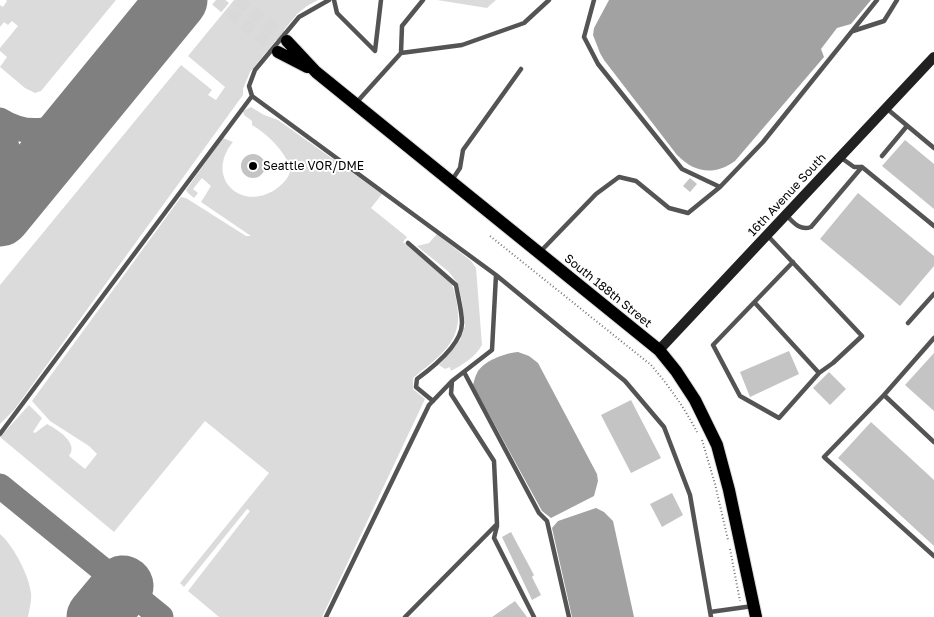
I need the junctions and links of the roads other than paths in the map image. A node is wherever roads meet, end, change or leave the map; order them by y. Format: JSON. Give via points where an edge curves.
{"nodes":[{"id":1,"x":328,"y":0,"type":"edge"},
{"id":2,"x":334,"y":0,"type":"edge"},
{"id":3,"x":381,"y":0,"type":"edge"},
{"id":4,"x":423,"y":0,"type":"edge"},
{"id":5,"x":549,"y":0,"type":"edge"},
{"id":6,"x":594,"y":0,"type":"edge"},
{"id":7,"x":878,"y":0,"type":"edge"},
{"id":8,"x":897,"y":0,"type":"edge"},
{"id":9,"x":852,"y":32,"type":"junction"},
{"id":10,"x":287,"y":41,"type":"tunnel mouth"},
{"id":11,"x":278,"y":52,"type":"tunnel mouth"},
{"id":12,"x":401,"y":53,"type":"junction"},
{"id":13,"x":934,"y":57,"type":"edge"},
{"id":14,"x":521,"y":69,"type":"dead end"},
{"id":15,"x":316,"y":72,"type":"junction"},
{"id":16,"x":252,"y":96,"type":"junction"},
{"id":17,"x":355,"y":104,"type":"junction"},
{"id":18,"x":886,"y":108,"type":"junction"},
{"id":19,"x":907,"y":126,"type":"junction"},
{"id":20,"x":934,"y":148,"type":"edge"},
{"id":21,"x":882,"y":156,"type":"dead end"},
{"id":22,"x":840,"y":157,"type":"junction"},
{"id":23,"x":862,"y":167,"type":"junction"},
{"id":24,"x":451,"y":182,"type":"junction"},
{"id":25,"x":720,"y":187,"type":"junction"},
{"id":26,"x":786,"y":215,"type":"junction"},
{"id":27,"x":934,"y":226,"type":"edge"},
{"id":28,"x":768,"y":235,"type":"junction"},
{"id":29,"x":408,"y":243,"type":"dead end"},
{"id":30,"x":539,"y":253,"type":"junction"},
{"id":31,"x":793,"y":262,"type":"junction"},
{"id":32,"x":496,"y":275,"type":"junction"},
{"id":33,"x":934,"y":294,"type":"edge"},
{"id":34,"x":755,"y":303,"type":"junction"},
{"id":35,"x":908,"y":323,"type":"dead end"},
{"id":36,"x":934,"y":338,"type":"edge"},
{"id":37,"x":658,"y":350,"type":"junction"},
{"id":38,"x":464,"y":372,"type":"junction"},
{"id":39,"x":819,"y":373,"type":"junction"},
{"id":40,"x":452,"y":381,"type":"junction"},
{"id":41,"x":884,"y":395,"type":"junction"},
{"id":42,"x":432,"y":401,"type":"junction"},
{"id":43,"x":0,"y":434,"type":"edge"},
{"id":44,"x":934,"y":442,"type":"edge"},
{"id":45,"x":497,"y":524,"type":"junction"},
{"id":46,"x":934,"y":556,"type":"edge"},
{"id":47,"x":755,"y":612,"type":"edge"},
{"id":48,"x":711,"y":614,"type":"edge"},
{"id":49,"x":326,"y":617,"type":"edge"},
{"id":50,"x":405,"y":617,"type":"edge"},
{"id":51,"x":534,"y":617,"type":"edge"},
{"id":52,"x":568,"y":617,"type":"edge"}],
"edges":[{"from":1,"to":16,"type":"lane","via":[[299,17],[255,70],[249,86]]},
{"from":2,"to":3,"type":"lane","via":[[337,13],[375,51]]},
{"from":4,"to":12,"type":"lane","via":[[402,26]]},
{"from":5,"to":12,"type":"lane","via":[[524,23],[462,45]]},
{"from":6,"to":25,"type":"lane","via":[[584,36],[598,64],[682,170]]},
{"from":7,"to":9,"type":"lane"},
{"from":8,"to":9,"type":"lane","via":[[884,21]]},
{"from":9,"to":25,"type":"lane","via":[[763,142]]},
{"from":10,"to":15,"type":"main road","name":"South 188th Street"},
{"from":11,"to":15,"type":"main road","name":"South 188th Street"},
{"from":12,"to":17,"type":"lane"},
{"from":13,"to":18,"type":"street","name":"16th Avenue South"},
{"from":14,"to":24,"type":"lane","via":[[464,150],[460,168]]},
{"from":15,"to":17,"type":"main road","name":"South 188th Street"},
{"from":16,"to":32,"type":"lane"},
{"from":16,"to":43,"type":"lane"},
{"from":17,"to":24,"type":"main road","name":"South 188th Street"},
{"from":18,"to":19,"type":"lane"},
{"from":18,"to":22,"type":"street","name":"16th Avenue South"},
{"from":19,"to":20,"type":"lane"},
{"from":19,"to":21,"type":"lane"},
{"from":22,"to":23,"type":"lane","via":[[854,167]]},
{"from":22,"to":26,"type":"street","name":"16th Avenue South"},
{"from":23,"to":26,"type":"lane","via":[[811,227],[800,228]]},
{"from":23,"to":27,"type":"lane"},
{"from":24,"to":30,"type":"main road","name":"South 188th Street"},
{"from":25,"to":30,"type":"lane","via":[[688,213],[669,208],[636,181],[618,177],[596,194]]},
{"from":26,"to":28,"type":"street","name":"16th Avenue South"},
{"from":28,"to":31,"type":"lane"},
{"from":28,"to":37,"type":"street","name":"16th Avenue South"},
{"from":29,"to":42,"type":"lane","via":[[456,285],[461,317],[458,338],[437,363],[417,379],[416,387]]},
{"from":30,"to":37,"type":"main road","name":"South 188th Street"},
{"from":31,"to":34,"type":"lane"},
{"from":31,"to":39,"type":"lane","via":[[862,336]]},
{"from":32,"to":38,"type":"lane","via":[[492,350]]},
{"from":32,"to":48,"type":"lane","via":[[625,381],[664,427],[690,495]]},
{"from":33,"to":35,"type":"lane"},
{"from":34,"to":39,"type":"lane"},
{"from":34,"to":39,"type":"lane","via":[[713,345],[740,396],[779,418]]},
{"from":36,"to":41,"type":"lane"},
{"from":37,"to":47,"type":"main road","name":"South 188th Street","via":[[695,400],[717,445]]},
{"from":38,"to":40,"type":"lane"},
{"from":38,"to":52,"type":"lane","via":[[547,521]]},
{"from":40,"to":42,"type":"lane"},
{"from":40,"to":45,"type":"lane","via":[[451,394],[494,461]]},
{"from":41,"to":44,"type":"lane"},
{"from":41,"to":46,"type":"lane","via":[[824,457]]},
{"from":42,"to":49,"type":"lane"},
{"from":45,"to":50,"type":"lane"},
{"from":45,"to":51,"type":"lane","via":[[494,538]]},
{"from":47,"to":48,"type":"lane"}]}
